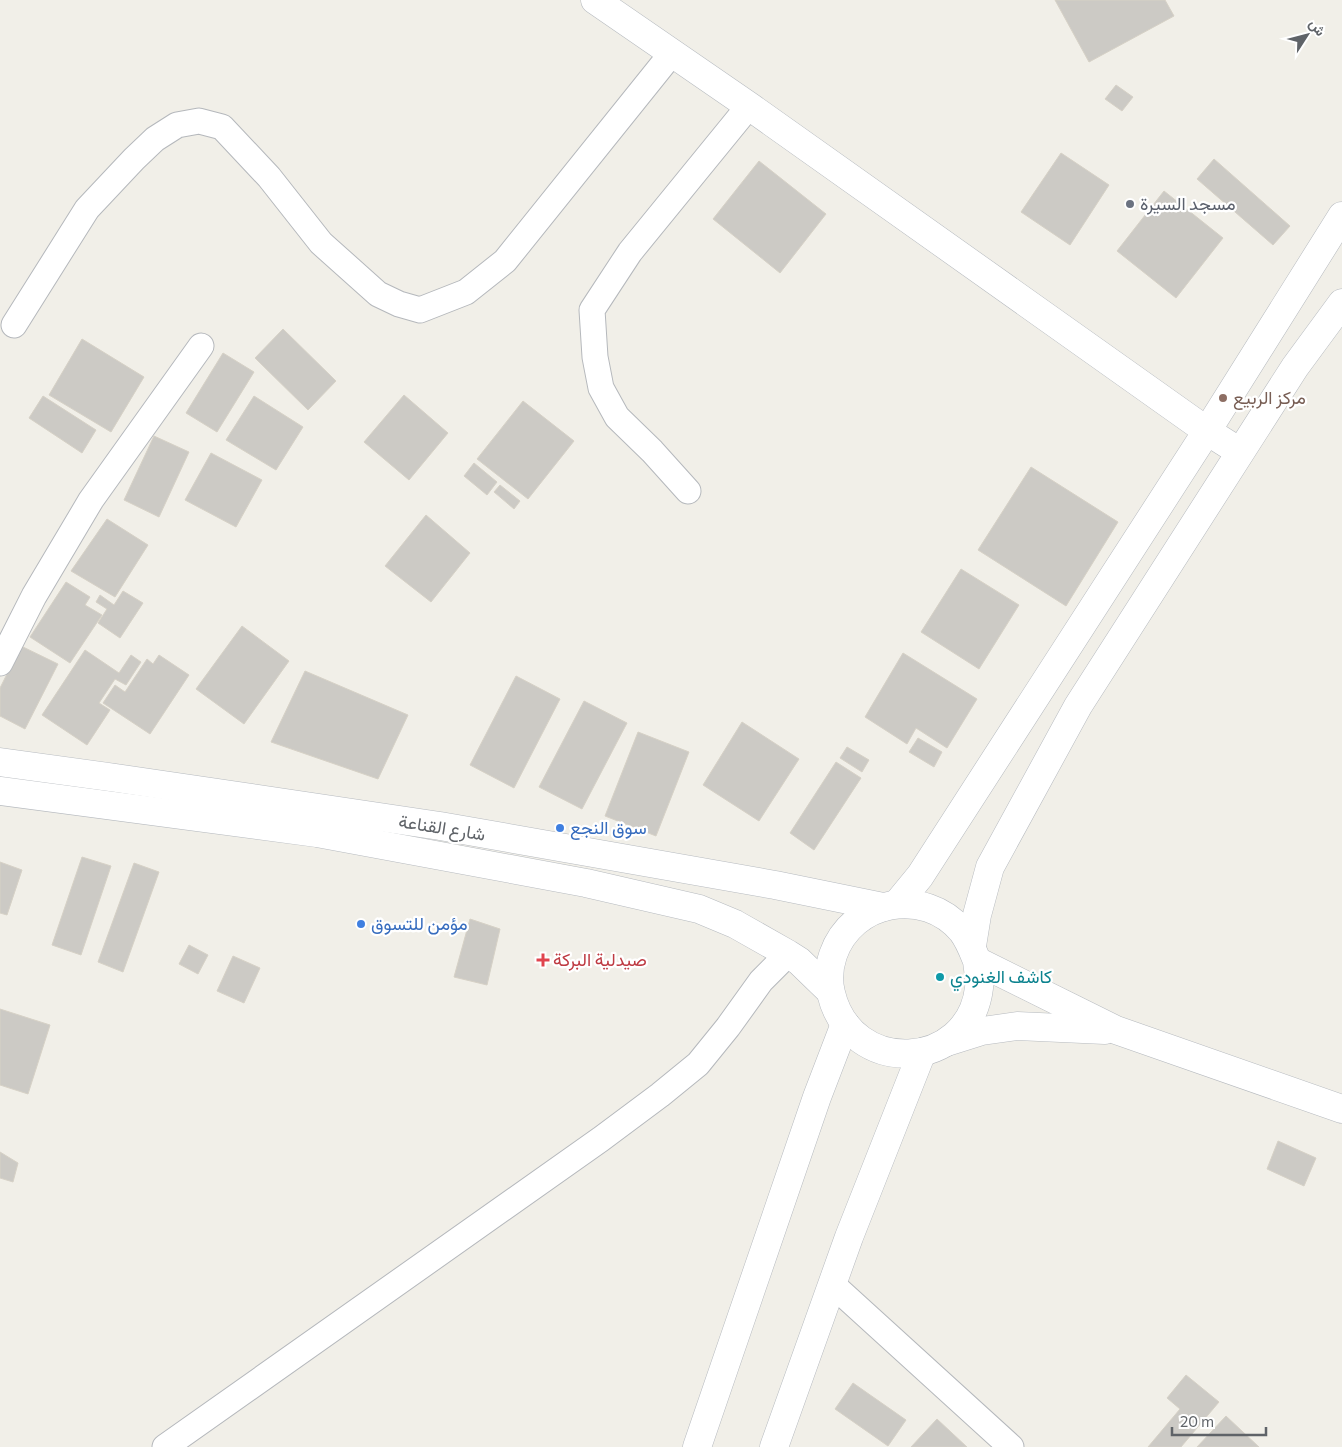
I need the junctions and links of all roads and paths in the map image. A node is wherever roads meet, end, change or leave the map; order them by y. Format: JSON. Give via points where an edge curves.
{"nodes":[{"id":1,"x":595,"y":0,"type":"edge"},
{"id":2,"x":672,"y":53,"type":"junction"},
{"id":3,"x":749,"y":106,"type":"junction"},
{"id":4,"x":1342,"y":216,"type":"edge"},
{"id":5,"x":1342,"y":303,"type":"edge"},
{"id":6,"x":14,"y":325,"type":"dead end"},
{"id":7,"x":201,"y":346,"type":"dead end"},
{"id":8,"x":1207,"y":431,"type":"junction"},
{"id":9,"x":1240,"y":452,"type":"junction"},
{"id":10,"x":688,"y":491,"type":"dead end"},
{"id":11,"x":0,"y":664,"type":"edge"},
{"id":12,"x":0,"y":762,"type":"edge"},
{"id":13,"x":116,"y":778,"type":"junction"},
{"id":14,"x":0,"y":791,"type":"edge"},
{"id":15,"x":111,"y":806,"type":"junction"},
{"id":16,"x":592,"y":853,"type":"junction"},
{"id":17,"x":586,"y":883,"type":"junction"},
{"id":18,"x":890,"y":905,"type":"junction"},
{"id":19,"x":788,"y":954,"type":"junction"},
{"id":20,"x":974,"y":954,"type":"junction"},
{"id":21,"x":830,"y":991,"type":"junction"},
{"id":22,"x":844,"y":1024,"type":"junction"},
{"id":23,"x":1116,"y":1030,"type":"junction"},
{"id":24,"x":933,"y":1047,"type":"junction"},
{"id":25,"x":1342,"y":1109,"type":"edge"},
{"id":26,"x":832,"y":1284,"type":"junction"},
{"id":27,"x":165,"y":1447,"type":"edge"},
{"id":28,"x":697,"y":1447,"type":"edge"},
{"id":29,"x":774,"y":1447,"type":"edge"},
{"id":30,"x":1012,"y":1447,"type":"edge"}],
"edges":[{"from":1,"to":2,"type":"street"},
{"from":2,"to":3,"type":"street"},
{"from":2,"to":6,"type":"street","via":[[505,262],[466,292],[420,310],[378,294],[321,243],[269,177],[222,127],[200,121],[177,125],[155,139],[87,209]]},
{"from":3,"to":8,"type":"street"},
{"from":3,"to":10,"type":"street","via":[[630,252],[592,310],[601,388],[617,417]]},
{"from":4,"to":8,"type":"street"},
{"from":5,"to":9,"type":"street","via":[[1295,367]]},
{"from":7,"to":11,"type":"street","via":[[91,500],[34,596]]},
{"from":8,"to":9,"type":"street"},
{"from":8,"to":18,"type":"street","via":[[925,868]]},
{"from":9,"to":20,"type":"street","via":[[1078,706],[994,859],[977,915]]},
{"from":12,"to":13,"type":"street","name":"شارع القناعة"},
{"from":13,"to":15,"type":"street"},
{"from":13,"to":16,"type":"street","name":"شارع القناعة","via":[[440,826]]},
{"from":14,"to":15,"type":"street","name":"شارع القناعة"},
{"from":15,"to":17,"type":"street","name":"شارع القناعة","via":[[317,833]]},
{"from":16,"to":17,"type":"street"},
{"from":16,"to":18,"type":"street","name":"شارع القناعة"},
{"from":17,"to":19,"type":"street","name":"شارع القناعة","via":[[699,909],[735,924]]},
{"from":18,"to":20,"type":"street","via":[[924,907],[948,918],[962,931]]},
{"from":18,"to":21,"type":"street","via":[[868,912],[845,932],[832,960]]},
{"from":19,"to":21,"type":"street","name":"شارع القناعة"},
{"from":19,"to":27,"type":"street","via":[[761,981],[698,1064],[660,1095]]},
{"from":20,"to":23,"type":"street"},
{"from":20,"to":24,"type":"street","via":[[979,988],[971,1013],[955,1034]]},
{"from":21,"to":22,"type":"street"},
{"from":22,"to":24,"type":"street","via":[[863,1041],[885,1052],[910,1054]]},
{"from":22,"to":28,"type":"street"},
{"from":23,"to":24,"type":"street","via":[[1017,1026],[982,1031]]},
{"from":23,"to":25,"type":"street"},
{"from":24,"to":26,"type":"street","via":[[849,1237]]},
{"from":26,"to":29,"type":"street"},
{"from":26,"to":30,"type":"street"}]}
